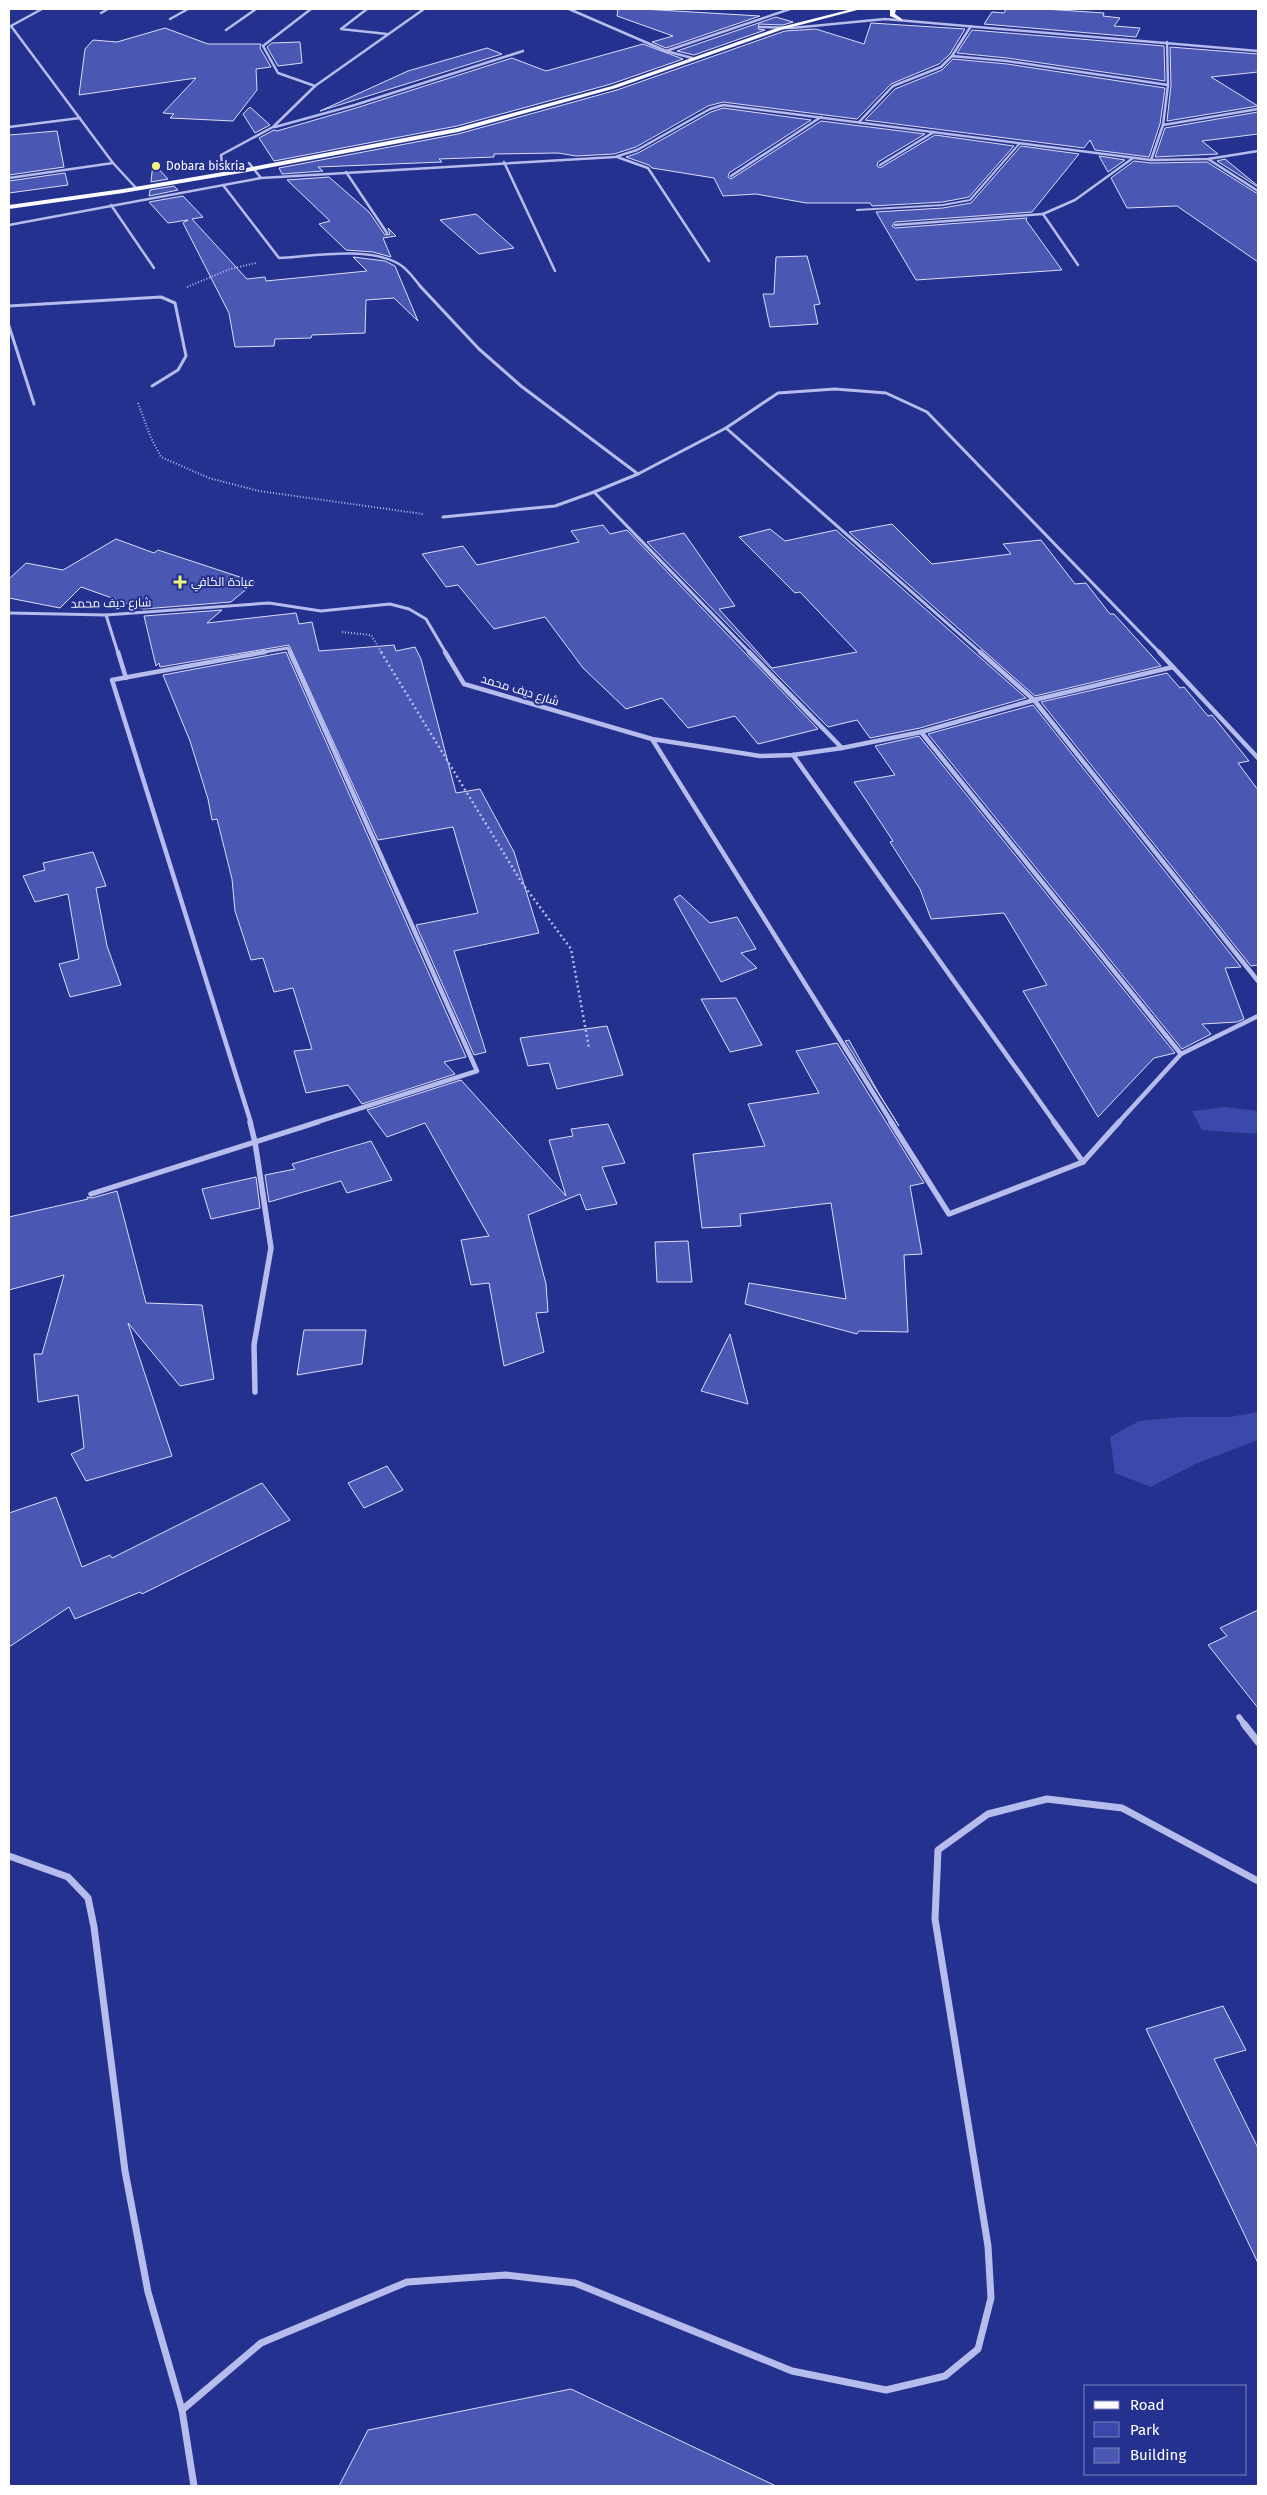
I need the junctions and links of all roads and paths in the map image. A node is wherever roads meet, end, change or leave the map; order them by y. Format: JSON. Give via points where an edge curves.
{"nodes":[{"id":1,"x":32,"y":9,"type":"edge"},
{"id":2,"x":42,"y":9,"type":"edge"},
{"id":3,"x":108,"y":9,"type":"edge"},
{"id":4,"x":188,"y":9,"type":"edge"},
{"id":5,"x":256,"y":9,"type":"edge"},
{"id":6,"x":311,"y":9,"type":"edge"},
{"id":7,"x":367,"y":9,"type":"edge"},
{"id":8,"x":424,"y":9,"type":"edge"},
{"id":9,"x":568,"y":9,"type":"edge"},
{"id":10,"x":790,"y":9,"type":"edge"},
{"id":11,"x":858,"y":9,"type":"edge"},
{"id":12,"x":893,"y":9,"type":"edge"},
{"id":13,"x":101,"y":13,"type":"dead end"},
{"id":14,"x":788,"y":18,"type":"dead end"},
{"id":15,"x":170,"y":19,"type":"dead end"},
{"id":16,"x":22,"y":20,"type":"junction"},
{"id":17,"x":900,"y":20,"type":"junction"},
{"id":18,"x":10,"y":26,"type":"edge"},
{"id":19,"x":971,"y":26,"type":"junction"},
{"id":20,"x":760,"y":27,"type":"junction"},
{"id":21,"x":779,"y":29,"type":"junction"},
{"id":22,"x":226,"y":30,"type":"dead end"},
{"id":23,"x":387,"y":34,"type":"junction"},
{"id":24,"x":1168,"y":42,"type":"junction"},
{"id":25,"x":523,"y":51,"type":"dead end"},
{"id":26,"x":666,"y":51,"type":"junction"},
{"id":27,"x":1258,"y":51,"type":"edge"},
{"id":28,"x":680,"y":55,"type":"junction"},
{"id":29,"x":952,"y":56,"type":"junction"},
{"id":30,"x":671,"y":58,"type":"dead end"},
{"id":31,"x":692,"y":58,"type":"junction"},
{"id":32,"x":662,"y":62,"type":"dead end"},
{"id":33,"x":1168,"y":85,"type":"junction"},
{"id":34,"x":315,"y":86,"type":"junction"},
{"id":35,"x":1258,"y":109,"type":"edge"},
{"id":36,"x":821,"y":117,"type":"junction"},
{"id":37,"x":80,"y":118,"type":"junction"},
{"id":38,"x":859,"y":122,"type":"junction"},
{"id":39,"x":1163,"y":125,"type":"junction"},
{"id":40,"x":9,"y":127,"type":"edge"},
{"id":41,"x":273,"y":127,"type":"junction"},
{"id":42,"x":934,"y":132,"type":"junction"},
{"id":43,"x":1020,"y":143,"type":"junction"},
{"id":44,"x":1258,"y":151,"type":"edge"},
{"id":45,"x":615,"y":156,"type":"junction"},
{"id":46,"x":1133,"y":158,"type":"junction"},
{"id":47,"x":1208,"y":159,"type":"junction"},
{"id":48,"x":1151,"y":160,"type":"junction"},
{"id":49,"x":504,"y":162,"type":"junction"},
{"id":50,"x":113,"y":163,"type":"junction"},
{"id":51,"x":880,"y":165,"type":"dead end"},
{"id":52,"x":251,"y":166,"type":"junction"},
{"id":53,"x":225,"y":167,"type":"junction"},
{"id":54,"x":346,"y":172,"type":"junction"},
{"id":55,"x":232,"y":173,"type":"junction"},
{"id":56,"x":731,"y":176,"type":"dead end"},
{"id":57,"x":9,"y":178,"type":"edge"},
{"id":58,"x":261,"y":178,"type":"junction"},
{"id":59,"x":130,"y":183,"type":"junction"},
{"id":60,"x":223,"y":185,"type":"junction"},
{"id":61,"x":137,"y":188,"type":"junction"},
{"id":62,"x":1258,"y":191,"type":"edge"},
{"id":63,"x":9,"y":200,"type":"edge"},
{"id":64,"x":111,"y":205,"type":"junction"},
{"id":65,"x":9,"y":207,"type":"edge"},
{"id":66,"x":856,"y":210,"type":"dead end"},
{"id":67,"x":1043,"y":214,"type":"junction"},
{"id":68,"x":9,"y":225,"type":"edge"},
{"id":69,"x":896,"y":225,"type":"dead end"},
{"id":70,"x":387,"y":233,"type":"dead end"},
{"id":71,"x":279,"y":258,"type":"junction"},
{"id":72,"x":710,"y":261,"type":"dead end"},
{"id":73,"x":1078,"y":265,"type":"dead end"},
{"id":74,"x":154,"y":268,"type":"dead end"},
{"id":75,"x":555,"y":271,"type":"dead end"},
{"id":76,"x":161,"y":297,"type":"junction"},
{"id":77,"x":9,"y":306,"type":"edge"},
{"id":78,"x":9,"y":326,"type":"edge"},
{"id":79,"x":152,"y":386,"type":"joint"},
{"id":80,"x":34,"y":404,"type":"dead end"},
{"id":81,"x":726,"y":428,"type":"junction"},
{"id":82,"x":638,"y":474,"type":"junction"},
{"id":83,"x":594,"y":492,"type":"junction"},
{"id":84,"x":443,"y":518,"type":"joint"},
{"id":85,"x":9,"y":613,"type":"edge"},
{"id":86,"x":106,"y":615,"type":"junction"},
{"id":87,"x":338,"y":632,"type":"dead end"},
{"id":88,"x":1173,"y":667,"type":"junction"},
{"id":89,"x":126,"y":678,"type":"junction"},
{"id":90,"x":1034,"y":700,"type":"junction"},
{"id":91,"x":921,"y":732,"type":"junction"},
{"id":92,"x":652,"y":738,"type":"junction"},
{"id":93,"x":842,"y":748,"type":"junction"},
{"id":94,"x":793,"y":755,"type":"junction"},
{"id":95,"x":1258,"y":758,"type":"edge"},
{"id":96,"x":1258,"y":981,"type":"edge"},
{"id":97,"x":1258,"y":1016,"type":"edge"},
{"id":98,"x":589,"y":1048,"type":"dead end"},
{"id":99,"x":1181,"y":1054,"type":"junction"},
{"id":100,"x":255,"y":1142,"type":"junction"},
{"id":101,"x":1083,"y":1162,"type":"junction"},
{"id":102,"x":91,"y":1194,"type":"dead end"},
{"id":103,"x":255,"y":1392,"type":"dead end"},
{"id":104,"x":1239,"y":1717,"type":"dead end"},
{"id":105,"x":1258,"y":1742,"type":"edge"},
{"id":106,"x":9,"y":1856,"type":"edge"},
{"id":107,"x":1258,"y":1880,"type":"edge"},
{"id":108,"x":182,"y":2410,"type":"junction"},
{"id":109,"x":194,"y":2486,"type":"edge"}],
"edges":[{"from":1,"to":16,"type":"street"},
{"from":2,"to":16,"type":"street"},
{"from":3,"to":13,"type":"street"},
{"from":4,"to":15,"type":"street"},
{"from":5,"to":22,"type":"street"},
{"from":6,"to":34,"type":"street","via":[[263,46],[278,73]]},
{"from":7,"to":23,"type":"street","via":[[341,28]]},
{"from":8,"to":23,"type":"street"},
{"from":9,"to":26,"type":"street"},
{"from":10,"to":26,"type":"street"},
{"from":11,"to":21,"type":"main road"},
{"from":12,"to":17,"type":"main road","via":[[892,15]]},
{"from":14,"to":20,"type":"main road"},
{"from":16,"to":18,"type":"street"},
{"from":17,"to":19,"type":"street"},
{"from":17,"to":21,"type":"street","via":[[857,19]]},
{"from":18,"to":37,"type":"street"},
{"from":19,"to":24,"type":"street"},
{"from":19,"to":29,"type":"street"},
{"from":20,"to":21,"type":"street"},
{"from":20,"to":28,"type":"main road"},
{"from":21,"to":31,"type":"main road"},
{"from":23,"to":34,"type":"street"},
{"from":24,"to":27,"type":"street"},
{"from":24,"to":33,"type":"street"},
{"from":25,"to":41,"type":"street","via":[[355,105]]},
{"from":26,"to":28,"type":"street"},
{"from":28,"to":30,"type":"main road"},
{"from":28,"to":31,"type":"street"},
{"from":29,"to":33,"type":"street"},
{"from":29,"to":38,"type":"street","via":[[941,67],[892,86]]},
{"from":31,"to":52,"type":"main road","via":[[630,82],[493,122],[397,144]]},
{"from":32,"to":52,"type":"main road","via":[[572,93],[450,125]]},
{"from":33,"to":39,"type":"street"},
{"from":34,"to":41,"type":"street"},
{"from":35,"to":39,"type":"street"},
{"from":36,"to":38,"type":"street"},
{"from":36,"to":45,"type":"street","via":[[732,105],[715,107],[637,150]]},
{"from":36,"to":56,"type":"street"},
{"from":37,"to":40,"type":"street"},
{"from":37,"to":50,"type":"street"},
{"from":38,"to":42,"type":"street"},
{"from":39,"to":48,"type":"street"},
{"from":41,"to":53,"type":"street","via":[[221,155],[220,160]]},
{"from":42,"to":43,"type":"street"},
{"from":42,"to":51,"type":"street"},
{"from":43,"to":46,"type":"street"},
{"from":43,"to":66,"type":"lane","via":[[970,200],[943,206]]},
{"from":44,"to":47,"type":"street"},
{"from":45,"to":49,"type":"street"},
{"from":45,"to":72,"type":"street","via":[[648,168]]},
{"from":46,"to":48,"type":"street"},
{"from":46,"to":67,"type":"street","via":[[1075,200]]},
{"from":47,"to":48,"type":"street"},
{"from":47,"to":62,"type":"street"},
{"from":49,"to":54,"type":"street"},
{"from":49,"to":75,"type":"street"},
{"from":50,"to":57,"type":"street"},
{"from":50,"to":59,"type":"street"},
{"from":52,"to":53,"type":"main road"},
{"from":52,"to":55,"type":"main road"},
{"from":52,"to":58,"type":"street"},
{"from":53,"to":55,"type":"street"},
{"from":53,"to":59,"type":"main road"},
{"from":54,"to":58,"type":"street"},
{"from":54,"to":70,"type":"street"},
{"from":55,"to":61,"type":"main road"},
{"from":58,"to":60,"type":"street"},
{"from":59,"to":61,"type":"street"},
{"from":59,"to":63,"type":"main road"},
{"from":60,"to":64,"type":"street"},
{"from":60,"to":71,"type":"street"},
{"from":61,"to":65,"type":"main road"},
{"from":64,"to":68,"type":"street"},
{"from":64,"to":74,"type":"street"},
{"from":67,"to":69,"type":"street"},
{"from":67,"to":73,"type":"street"},
{"from":71,"to":76,"type":"path","via":[[230,269]]},
{"from":71,"to":82,"type":"street","via":[[352,255],[392,260],[401,265],[479,349],[521,386]]},
{"from":76,"to":77,"type":"street"},
{"from":76,"to":79,"type":"street","via":[[175,303],[186,356],[178,370]]},
{"from":78,"to":80,"type":"street"},
{"from":79,"to":84,"type":"path","via":[[138,404],[150,438],[161,457],[201,475],[259,491]]},
{"from":81,"to":82,"type":"street"},
{"from":81,"to":88,"type":"street","via":[[778,392],[836,389],[886,393],[927,412]]},
{"from":81,"to":90,"type":"street"},
{"from":82,"to":83,"type":"street"},
{"from":83,"to":84,"type":"street","via":[[556,506]]},
{"from":83,"to":93,"type":"street"},
{"from":85,"to":86,"type":"street","name":"شارع ديف محمد"},
{"from":86,"to":89,"type":"street"},
{"from":86,"to":92,"type":"street","name":"شارع ديف محمد","via":[[270,603],[320,611],[390,604],[409,609],[426,619],[464,684]]},
{"from":87,"to":98,"type":"path","via":[[371,635],[522,883],[571,949]]},
{"from":88,"to":90,"type":"street","name":"شارع ديف محمد"},
{"from":88,"to":95,"type":"street"},
{"from":89,"to":100,"type":"street","via":[[112,680]]},
{"from":89,"to":100,"type":"street","via":[[288,648],[477,1072]]},
{"from":90,"to":91,"type":"street","name":"شارع ديف محمد"},
{"from":90,"to":96,"type":"street"},
{"from":91,"to":93,"type":"street","name":"شارع ديف محمد"},
{"from":91,"to":99,"type":"street"},
{"from":92,"to":94,"type":"street","name":"شارع ديف محمد","via":[[760,756]]},
{"from":92,"to":101,"type":"street","via":[[949,1214]]},
{"from":93,"to":94,"type":"street","name":"شارع ديف محمد"},
{"from":94,"to":101,"type":"street"},
{"from":97,"to":99,"type":"street"},
{"from":99,"to":101,"type":"street"},
{"from":100,"to":102,"type":"street"},
{"from":100,"to":103,"type":"street","via":[[271,1248],[254,1345]]},
{"from":104,"to":105,"type":"street"},
{"from":106,"to":108,"type":"street","via":[[68,1877],[88,1898],[124,2170],[148,2292]]},
{"from":107,"to":108,"type":"street","via":[[1122,1808],[1047,1799],[988,1814],[938,1850],[935,1919],[988,2246],[991,2298],[978,2349],[945,2376],[886,2390],[792,2371],[575,2283],[506,2275],[407,2282],[279,2335],[261,2343]]},
{"from":108,"to":109,"type":"street"}]}
